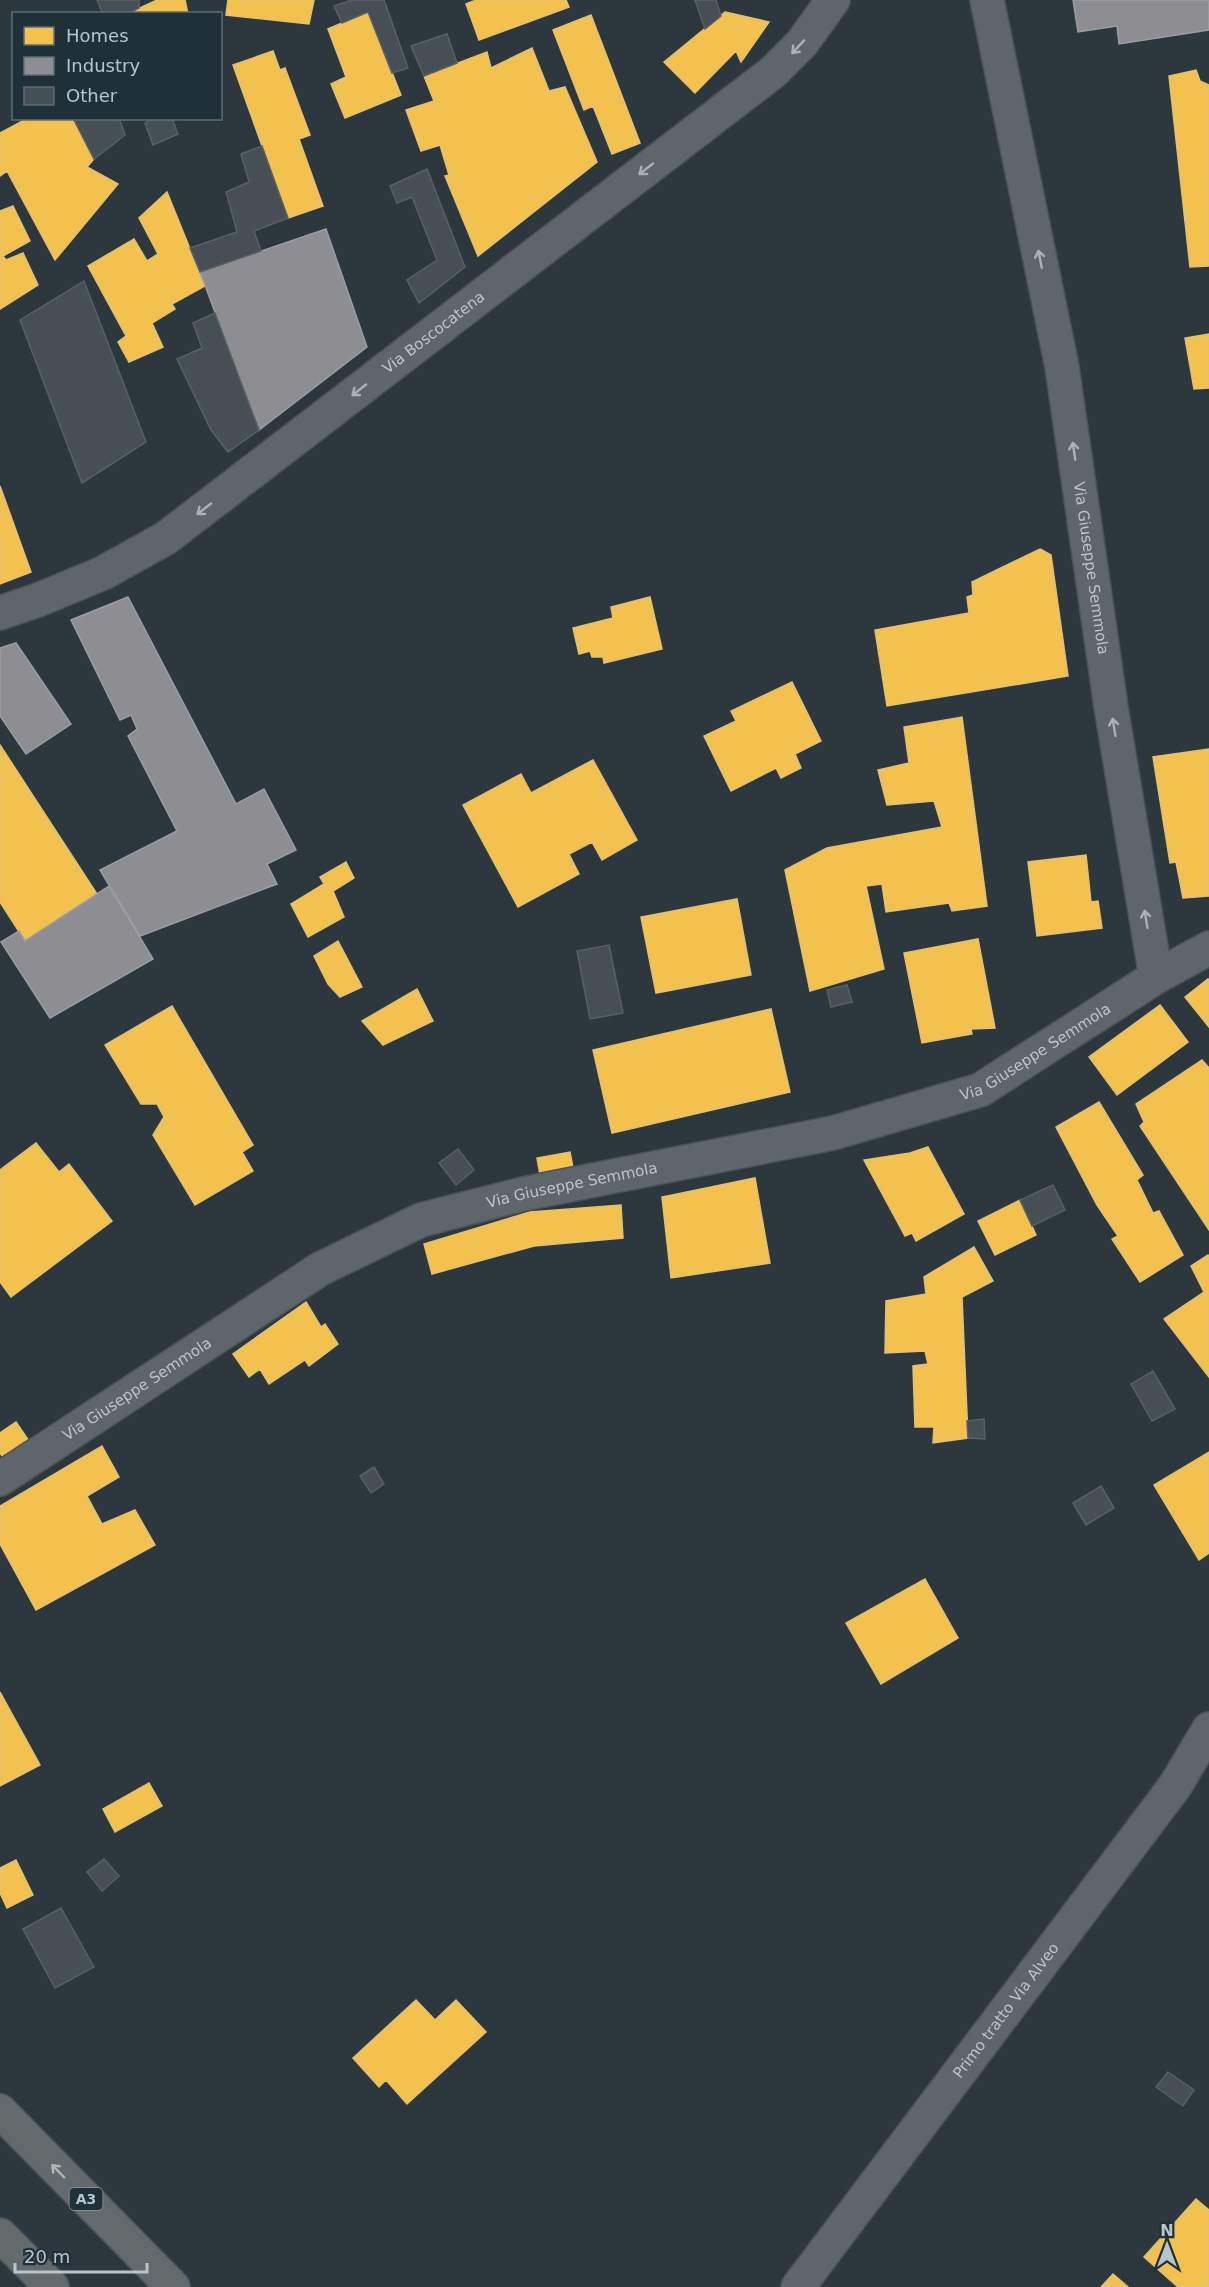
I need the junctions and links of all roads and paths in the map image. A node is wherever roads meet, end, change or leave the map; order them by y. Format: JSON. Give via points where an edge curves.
{"nodes":[{"id":1,"x":833,"y":0,"type":"edge"},
{"id":2,"x":987,"y":0,"type":"edge"},
{"id":3,"x":0,"y":613,"type":"edge"},
{"id":4,"x":1209,"y":948,"type":"edge"},
{"id":5,"x":1156,"y":977,"type":"junction"},
{"id":6,"x":0,"y":1479,"type":"edge"},
{"id":7,"x":1209,"y":1729,"type":"edge"},
{"id":8,"x":0,"y":2111,"type":"edge"},
{"id":9,"x":0,"y":2235,"type":"edge"},
{"id":10,"x":52,"y":2287,"type":"edge"},
{"id":11,"x":173,"y":2287,"type":"edge"},
{"id":12,"x":798,"y":2287,"type":"edge"}],
"edges":[{"from":1,"to":3,"type":"street","name":"Via Boscocatena","one_way":true,"via":[[802,43],[773,72],[166,538],[103,573]]},
{"from":5,"to":2,"type":"street","name":"Via Giuseppe Semmola","one_way":true,"via":[[1111,707],[1062,367]]},
{"from":4,"to":5,"type":"street"},
{"from":5,"to":6,"type":"street","name":"Via Giuseppe Semmola","via":[[980,1090],[833,1133],[524,1194],[421,1220],[320,1269]]},
{"from":7,"to":12,"type":"street","name":"Primo tratto Via Alveo","via":[[1175,1786]]},
{"from":11,"to":8,"type":"highway","number":"A3","one_way":true},
{"from":9,"to":10,"type":"highway"}]}
